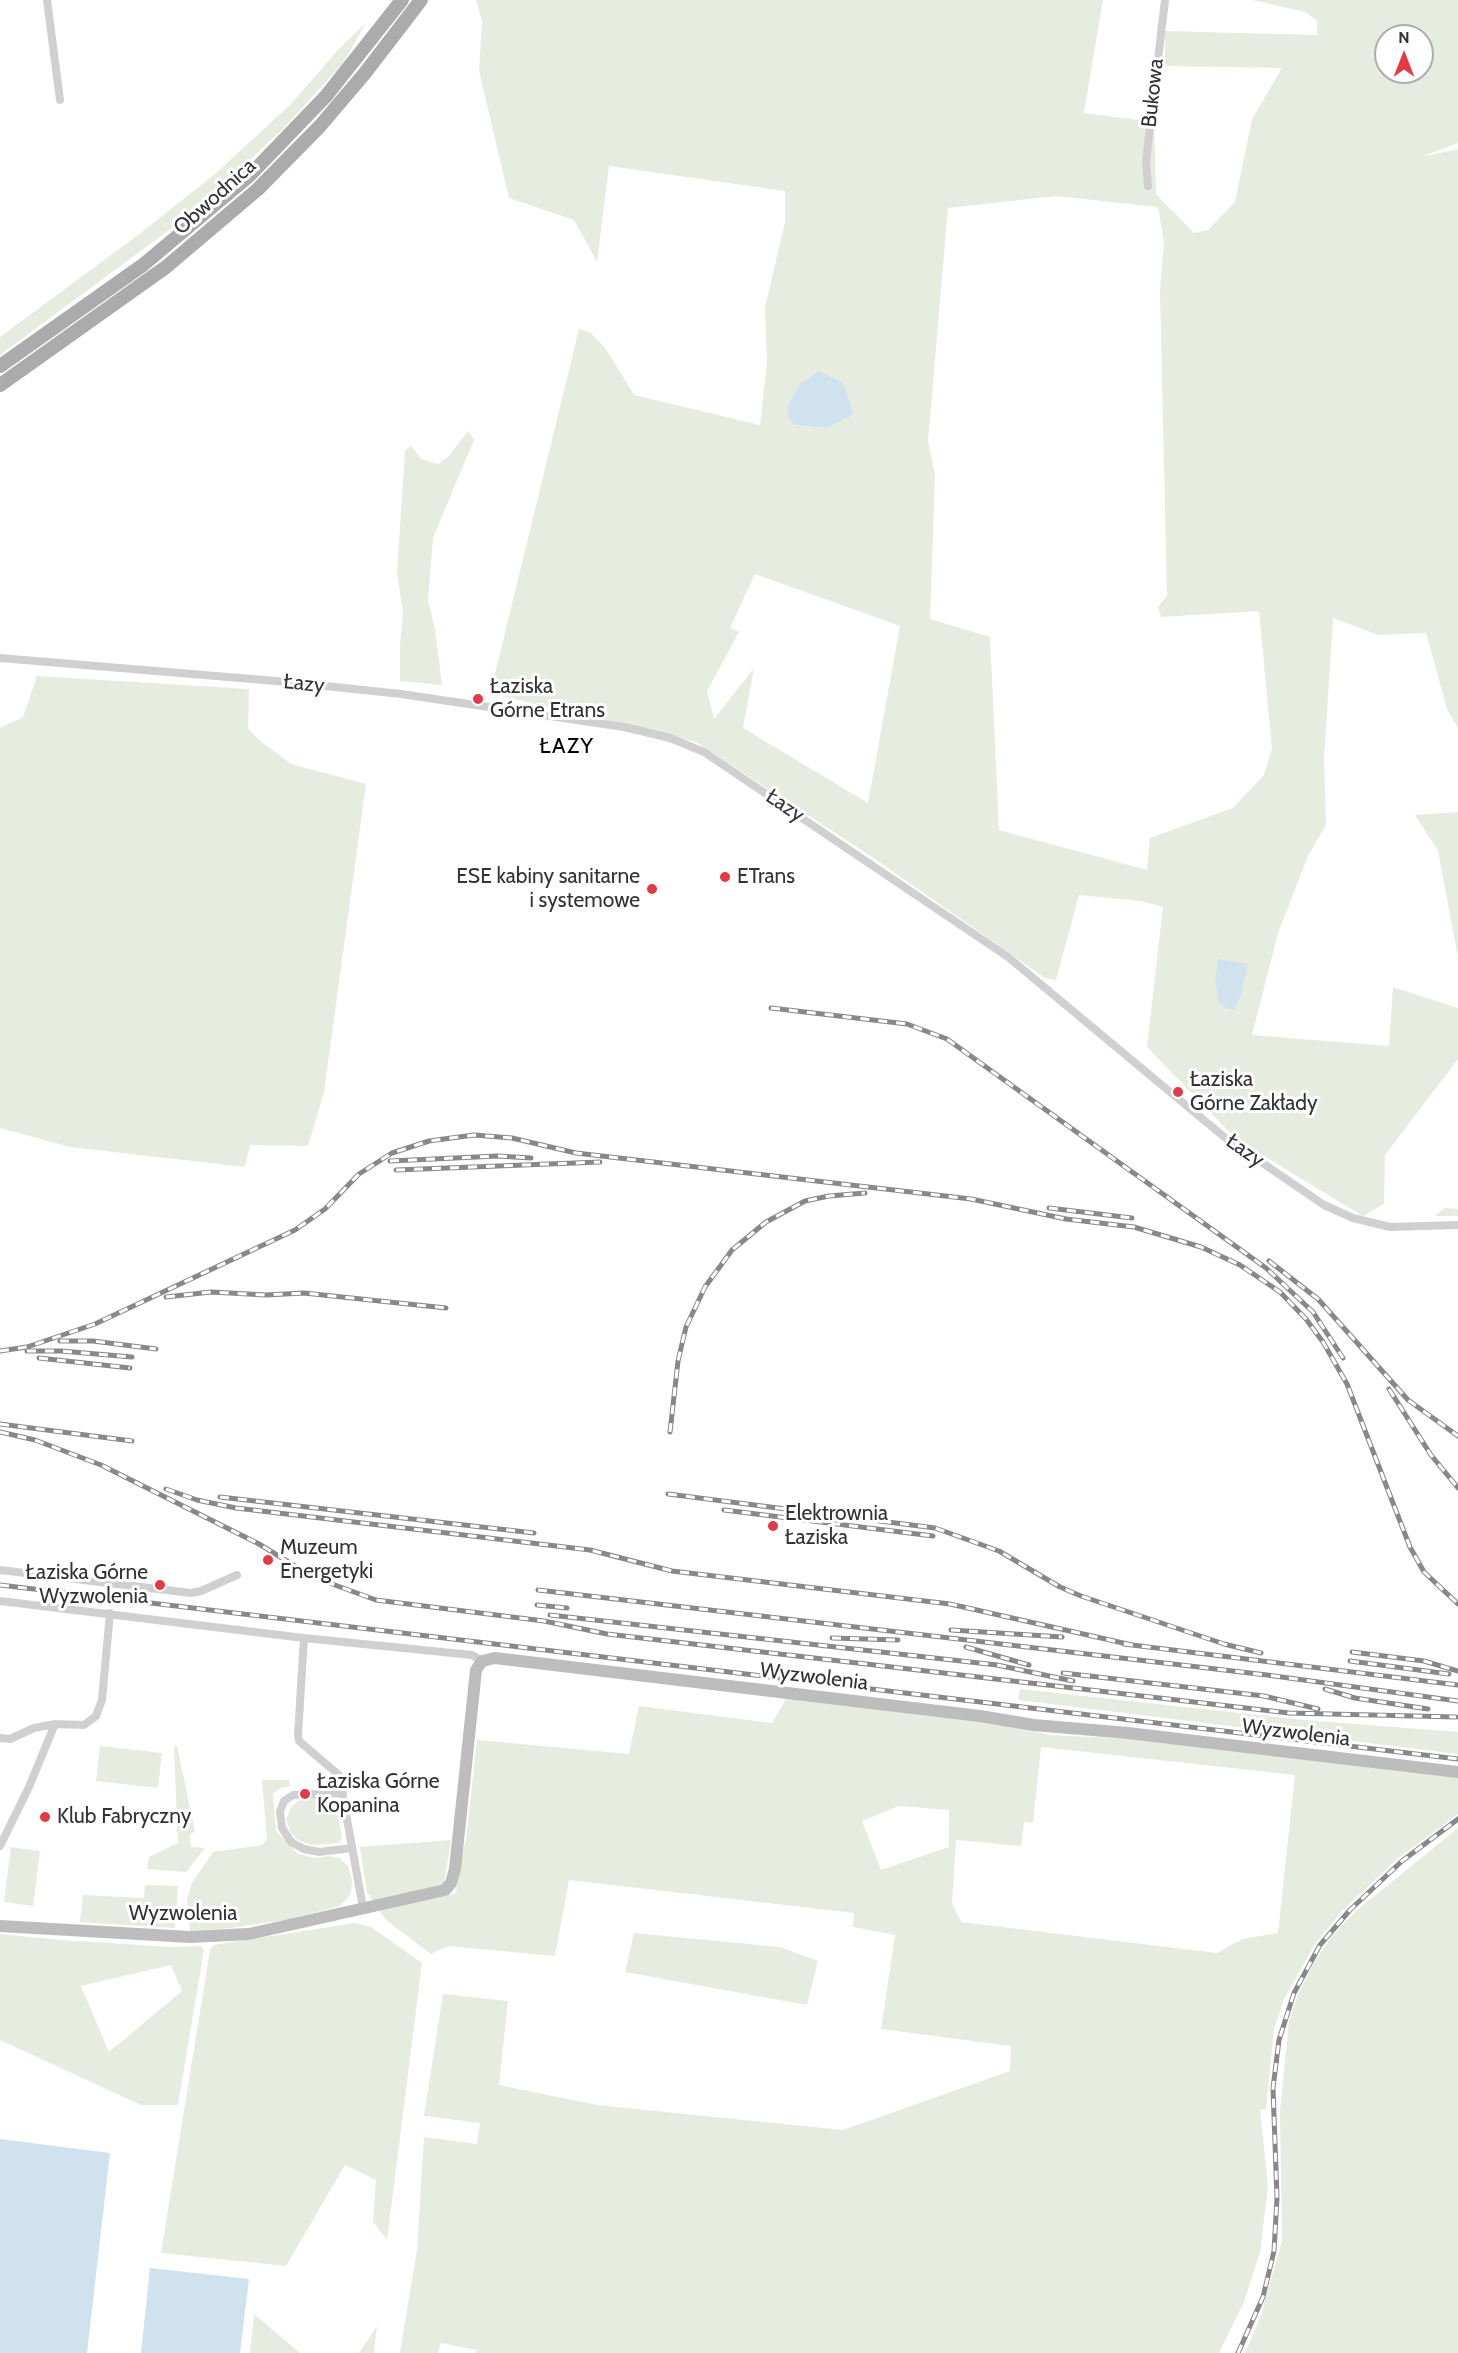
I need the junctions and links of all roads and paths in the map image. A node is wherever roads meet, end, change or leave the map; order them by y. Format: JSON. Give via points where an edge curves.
{"nodes":[{"id":1,"x":47,"y":0,"type":"edge"},
{"id":2,"x":402,"y":0,"type":"edge"},
{"id":3,"x":421,"y":0,"type":"edge"},
{"id":4,"x":1165,"y":0,"type":"edge"},
{"id":5,"x":60,"y":100,"type":"dead end"},
{"id":6,"x":1148,"y":186,"type":"dead end"},
{"id":7,"x":0,"y":366,"type":"edge"},
{"id":8,"x":0,"y":385,"type":"edge"},
{"id":9,"x":0,"y":658,"type":"edge"},
{"id":10,"x":1458,"y":1225,"type":"edge"},
{"id":11,"x":0,"y":1570,"type":"edge"},
{"id":12,"x":237,"y":1575,"type":"dead end"},
{"id":13,"x":0,"y":1601,"type":"edge"},
{"id":14,"x":110,"y":1614,"type":"junction"},
{"id":15,"x":304,"y":1638,"type":"junction"},
{"id":16,"x":482,"y":1661,"type":"junction"},
{"id":17,"x":55,"y":1724,"type":"junction"},
{"id":18,"x":0,"y":1738,"type":"edge"},
{"id":19,"x":1458,"y":1772,"type":"edge"},
{"id":20,"x":343,"y":1793,"type":"junction"},
{"id":21,"x":0,"y":1846,"type":"edge"},
{"id":22,"x":352,"y":1848,"type":"junction"},
{"id":23,"x":363,"y":1908,"type":"junction"},
{"id":24,"x":0,"y":1926,"type":"edge"}],
"edges":[{"from":1,"to":5,"type":"street"},
{"from":2,"to":7,"type":"main road","name":"Obwodnica","via":[[327,96],[240,184],[143,266]]},
{"from":3,"to":8,"type":"main road","name":"Obwodnica","via":[[320,126],[258,189],[148,281]]},
{"from":4,"to":6,"type":"street","name":"Bukowa","via":[[1146,161]]},
{"from":9,"to":10,"type":"street","name":"Łazy","via":[[394,693],[624,727],[670,738],[704,752],[1008,957],[1223,1136],[1324,1205],[1353,1218],[1390,1227]]},
{"from":11,"to":12,"type":"street","via":[[191,1593]]},
{"from":13,"to":14,"type":"street"},
{"from":14,"to":15,"type":"street"},
{"from":14,"to":17,"type":"street","via":[[102,1700],[96,1716],[84,1725]]},
{"from":15,"to":16,"type":"street","via":[[472,1655]]},
{"from":15,"to":20,"type":"street","via":[[297,1735],[339,1775]]},
{"from":16,"to":19,"type":"street","name":"Wyzwolenia","via":[[495,1658],[1034,1725]]},
{"from":16,"to":23,"type":"street","name":"Wyzwolenia","via":[[476,1670],[451,1883],[445,1890]]},
{"from":17,"to":18,"type":"street","via":[[10,1739]]},
{"from":17,"to":21,"type":"street"},
{"from":20,"to":22,"type":"street"},
{"from":20,"to":22,"type":"street","via":[[293,1795],[284,1801],[280,1812],[282,1828],[291,1842],[304,1849],[318,1852]]},
{"from":22,"to":23,"type":"street"},
{"from":23,"to":24,"type":"street","name":"Wyzwolenia","via":[[249,1934],[210,1937]]}]}
